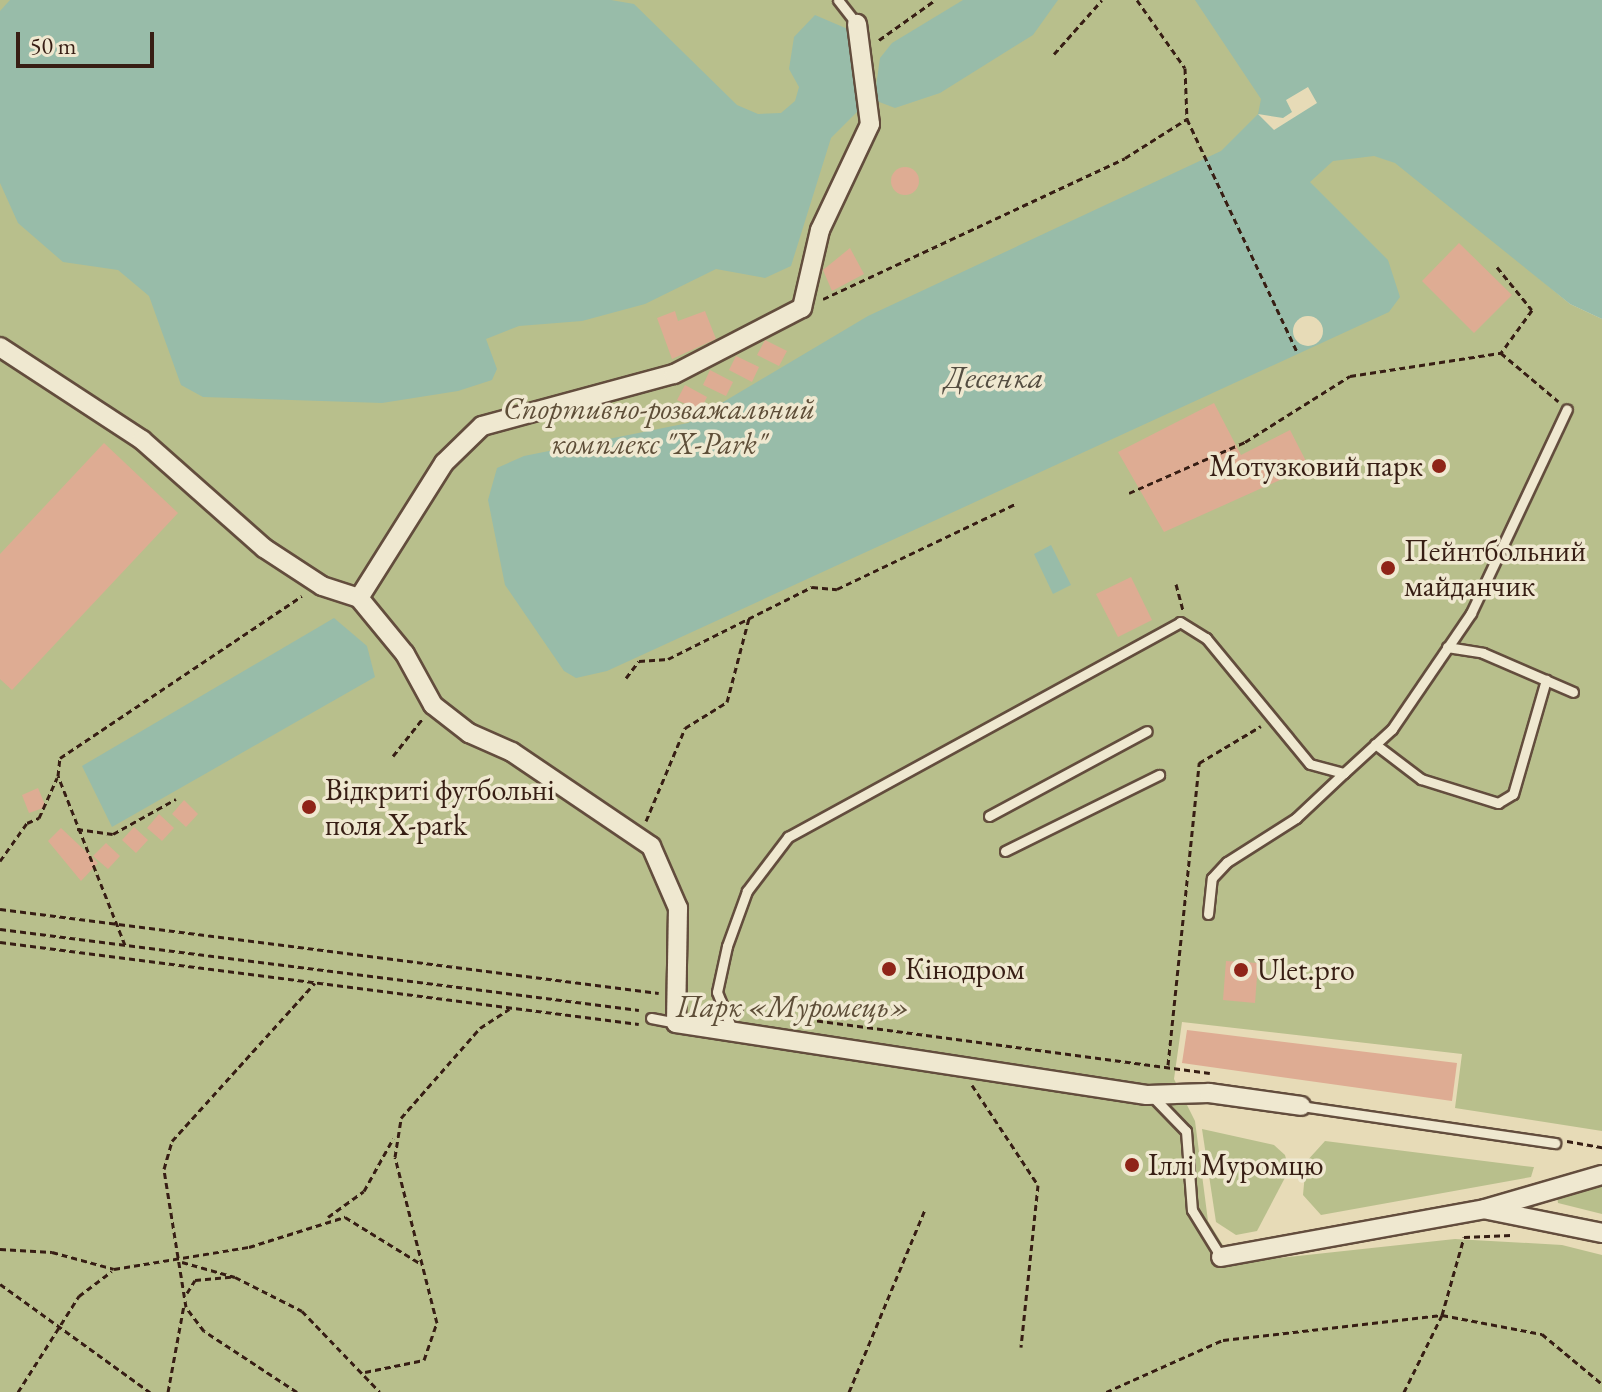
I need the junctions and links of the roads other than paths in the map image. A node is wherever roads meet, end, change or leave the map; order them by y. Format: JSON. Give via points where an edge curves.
{"nodes":[{"id":1,"x":838,"y":0,"type":"edge"},
{"id":2,"x":857,"y":24,"type":"joint"},
{"id":3,"x":0,"y":347,"type":"edge"},
{"id":4,"x":1567,"y":409,"type":"road end"},
{"id":5,"x":359,"y":598,"type":"junction"},
{"id":6,"x":1447,"y":647,"type":"junction"},
{"id":7,"x":1546,"y":680,"type":"junction"},
{"id":8,"x":1573,"y":692,"type":"dead end"},
{"id":9,"x":1147,"y":731,"type":"dead end"},
{"id":10,"x":1375,"y":744,"type":"junction"},
{"id":11,"x":1344,"y":773,"type":"junction"},
{"id":12,"x":1159,"y":775,"type":"dead end"},
{"id":13,"x":989,"y":816,"type":"dead end"},
{"id":14,"x":1005,"y":851,"type":"dead end"},
{"id":15,"x":1208,"y":914,"type":"dead end"},
{"id":16,"x":651,"y":1018,"type":"road end"},
{"id":17,"x":676,"y":1023,"type":"junction"},
{"id":18,"x":733,"y":1032,"type":"junction"},
{"id":19,"x":1147,"y":1095,"type":"junction"},
{"id":20,"x":1301,"y":1106,"type":"joint"},
{"id":21,"x":1555,"y":1141,"type":"road end"},
{"id":22,"x":1602,"y":1175,"type":"edge"},
{"id":23,"x":1485,"y":1209,"type":"junction"},
{"id":24,"x":1602,"y":1233,"type":"edge"},
{"id":25,"x":1221,"y":1257,"type":"joint"}],
"edges":[{"from":1,"to":2,"type":"lane"},
{"from":2,"to":5,"type":"street","via":[[870,124],[820,230],[802,308],[674,374],[482,426],[444,463]]},
{"from":3,"to":5,"type":"street","via":[[142,440],[264,548],[322,586]]},
{"from":4,"to":6,"type":"lane"},
{"from":5,"to":17,"type":"street","via":[[405,654],[433,705],[640,839],[661,858],[678,908]]},
{"from":6,"to":7,"type":"lane","via":[[1483,653]]},
{"from":6,"to":10,"type":"lane"},
{"from":7,"to":8,"type":"lane"},
{"from":7,"to":10,"type":"lane","via":[[1513,794],[1498,803],[1421,779]]},
{"from":9,"to":13,"type":"lane"},
{"from":10,"to":11,"type":"lane"},
{"from":11,"to":15,"type":"lane","via":[[1296,818],[1227,862],[1212,878]]},
{"from":11,"to":18,"type":"lane","via":[[1310,764],[1206,638],[1180,622],[788,837],[747,891],[717,992]]},
{"from":12,"to":14,"type":"lane"},
{"from":16,"to":17,"type":"lane"},
{"from":17,"to":18,"type":"street"},
{"from":18,"to":19,"type":"street"},
{"from":19,"to":20,"type":"street","via":[[1209,1093]]},
{"from":19,"to":25,"type":"lane","via":[[1186,1131],[1192,1210]]},
{"from":20,"to":21,"type":"lane"},
{"from":22,"to":23,"type":"street"},
{"from":23,"to":24,"type":"street"},
{"from":23,"to":25,"type":"street"}]}
